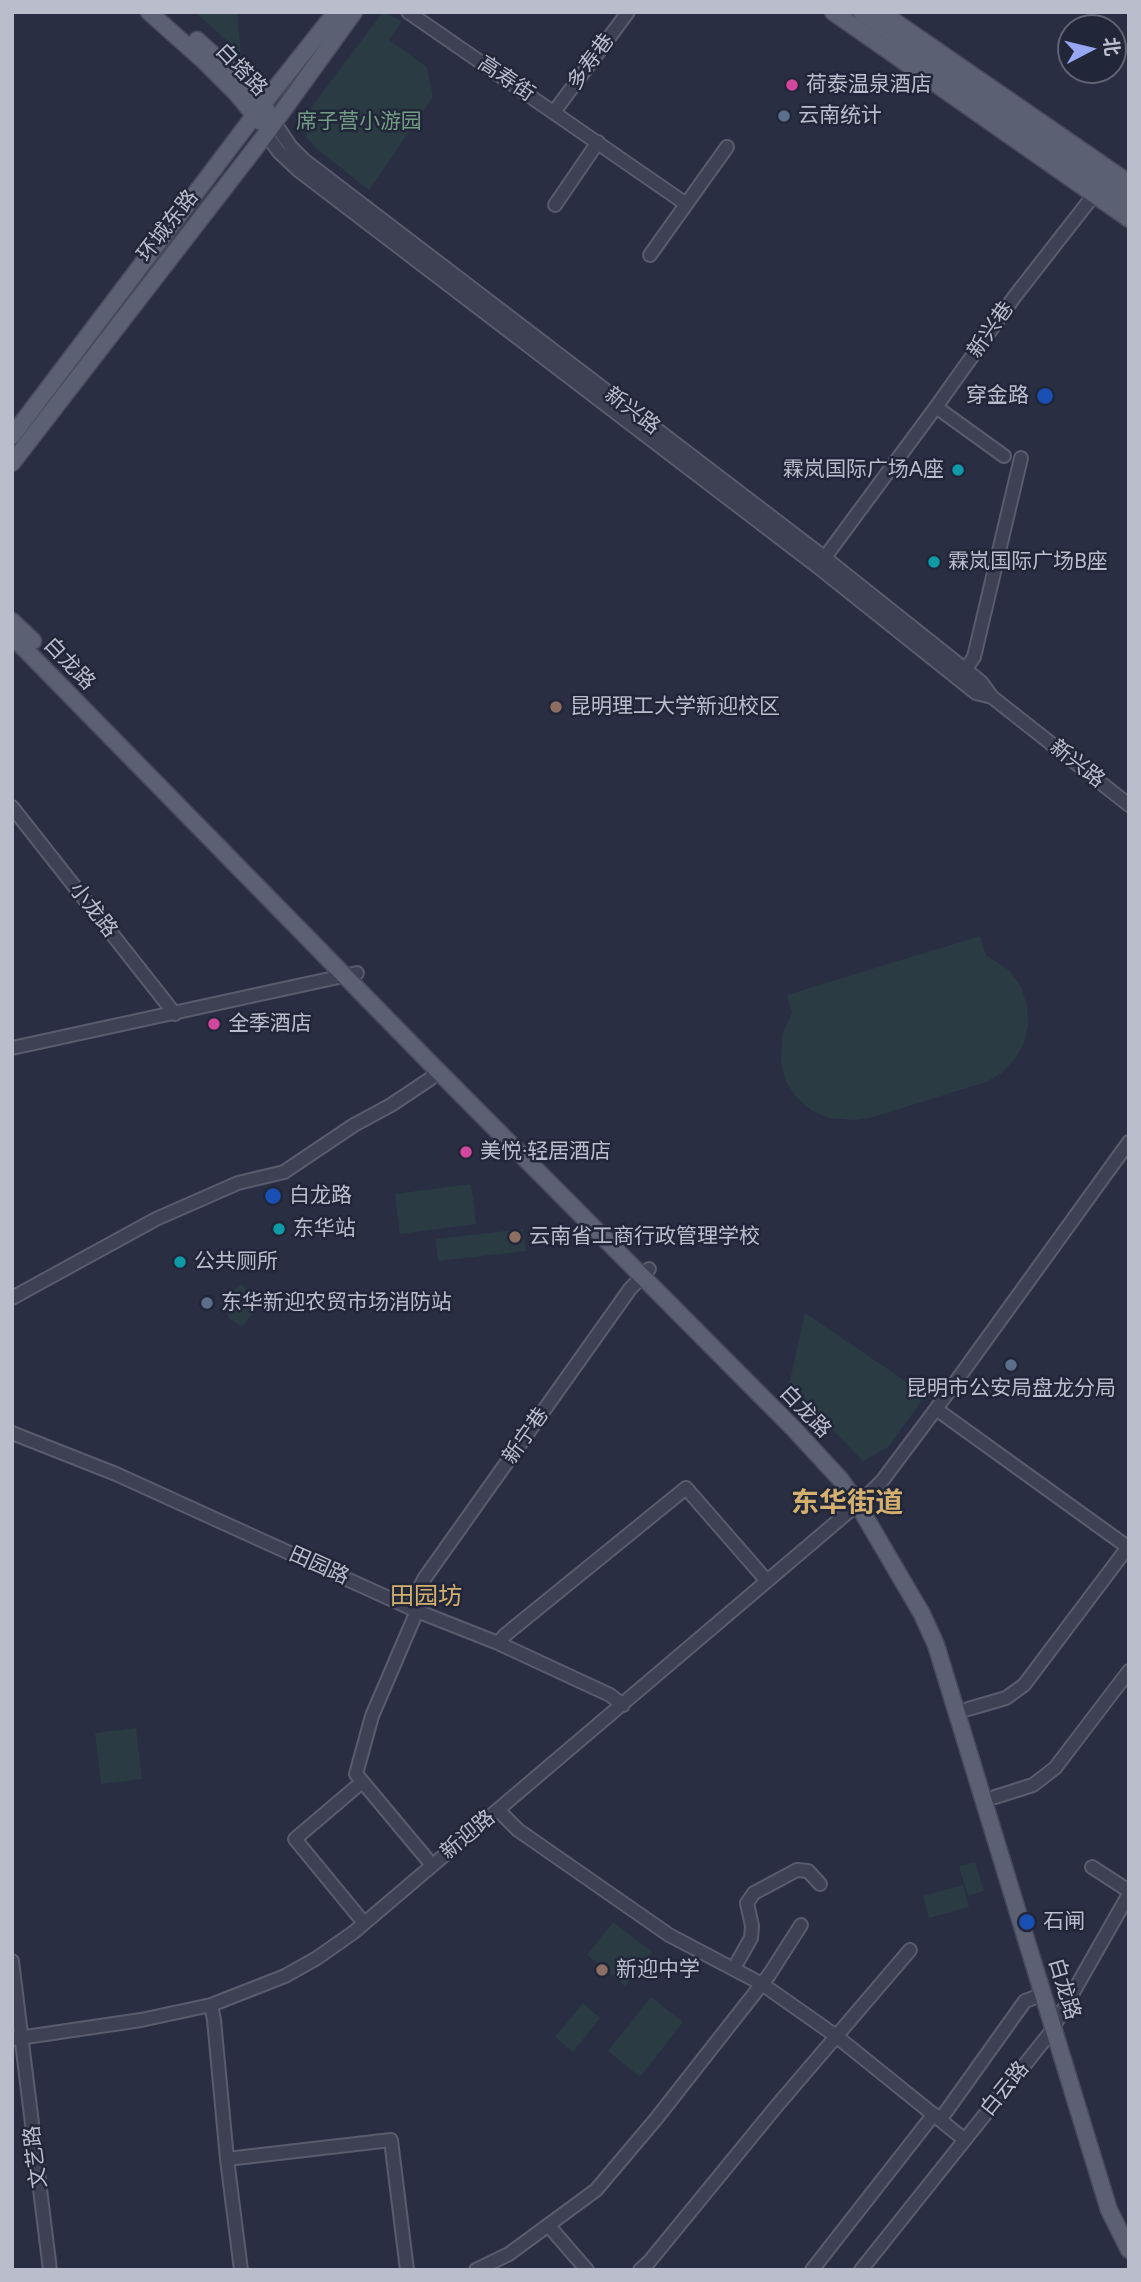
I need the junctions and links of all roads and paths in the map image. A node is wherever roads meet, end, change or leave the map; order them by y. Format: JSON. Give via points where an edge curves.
{"nodes":[{"id":1,"x":149,"y":12,"type":"edge"},
{"id":2,"x":164,"y":12,"type":"edge"},
{"id":3,"x":336,"y":12,"type":"edge"},
{"id":4,"x":354,"y":12,"type":"edge"},
{"id":5,"x":408,"y":12,"type":"edge"},
{"id":6,"x":628,"y":12,"type":"edge"},
{"id":7,"x":833,"y":12,"type":"edge"},
{"id":8,"x":861,"y":12,"type":"edge"},
{"id":9,"x":881,"y":12,"type":"edge"},
{"id":10,"x":259,"y":109,"type":"junction"},
{"id":11,"x":555,"y":112,"type":"junction"},
{"id":12,"x":270,"y":128,"type":"junction"},
{"id":13,"x":601,"y":144,"type":"junction"},
{"id":14,"x":727,"y":147,"type":"dead end"},
{"id":15,"x":1129,"y":183,"type":"edge"},
{"id":16,"x":1093,"y":196,"type":"junction"},
{"id":17,"x":1129,"y":200,"type":"edge"},
{"id":18,"x":686,"y":204,"type":"junction"},
{"id":19,"x":555,"y":205,"type":"dead end"},
{"id":20,"x":1129,"y":219,"type":"edge"},
{"id":21,"x":650,"y":255,"type":"dead end"},
{"id":22,"x":936,"y":407,"type":"junction"},
{"id":23,"x":12,"y":436,"type":"edge"},
{"id":24,"x":1004,"y":456,"type":"dead end"},
{"id":25,"x":1021,"y":458,"type":"dead end"},
{"id":26,"x":12,"y":463,"type":"edge"},
{"id":27,"x":821,"y":562,"type":"junction"},
{"id":28,"x":12,"y":621,"type":"edge"},
{"id":29,"x":12,"y":636,"type":"edge"},
{"id":30,"x":965,"y":670,"type":"junction"},
{"id":31,"x":992,"y":697,"type":"junction"},
{"id":32,"x":1129,"y":805,"type":"edge"},
{"id":33,"x":12,"y":807,"type":"edge"},
{"id":34,"x":352,"y":974,"type":"junction"},
{"id":35,"x":175,"y":1014,"type":"junction"},
{"id":36,"x":12,"y":1048,"type":"edge"},
{"id":37,"x":438,"y":1070,"type":"junction"},
{"id":38,"x":1129,"y":1142,"type":"edge"},
{"id":39,"x":645,"y":1273,"type":"junction"},
{"id":40,"x":12,"y":1298,"type":"edge"},
{"id":41,"x":936,"y":1409,"type":"junction"},
{"id":42,"x":12,"y":1433,"type":"edge"},
{"id":43,"x":862,"y":1500,"type":"junction"},
{"id":44,"x":1128,"y":1548,"type":"edge"},
{"id":45,"x":766,"y":1581,"type":"junction"},
{"id":46,"x":414,"y":1609,"type":"junction"},
{"id":47,"x":498,"y":1643,"type":"junction"},
{"id":48,"x":1129,"y":1671,"type":"edge"},
{"id":49,"x":623,"y":1705,"type":"junction"},
{"id":50,"x":968,"y":1709,"type":"junction"},
{"id":51,"x":362,"y":1783,"type":"junction"},
{"id":52,"x":995,"y":1797,"type":"junction"},
{"id":53,"x":498,"y":1810,"type":"junction"},
{"id":54,"x":432,"y":1865,"type":"junction"},
{"id":55,"x":1092,"y":1867,"type":"dead end"},
{"id":56,"x":820,"y":1884,"type":"dead end"},
{"id":57,"x":1129,"y":1892,"type":"edge"},
{"id":58,"x":364,"y":1923,"type":"junction"},
{"id":59,"x":801,"y":1926,"type":"dead end"},
{"id":60,"x":910,"y":1950,"type":"dead end"},
{"id":61,"x":12,"y":1961,"type":"edge"},
{"id":62,"x":734,"y":1968,"type":"junction"},
{"id":63,"x":762,"y":1983,"type":"junction"},
{"id":64,"x":1044,"y":1994,"type":"junction"},
{"id":65,"x":211,"y":2005,"type":"junction"},
{"id":66,"x":1057,"y":2020,"type":"junction"},
{"id":67,"x":836,"y":2036,"type":"junction"},
{"id":68,"x":17,"y":2038,"type":"edge"},
{"id":69,"x":937,"y":2117,"type":"junction"},
{"id":70,"x":965,"y":2140,"type":"junction"},
{"id":71,"x":228,"y":2160,"type":"junction"},
{"id":72,"x":548,"y":2225,"type":"junction"},
{"id":73,"x":1129,"y":2229,"type":"edge"},
{"id":74,"x":1129,"y":2250,"type":"edge"},
{"id":75,"x":50,"y":2270,"type":"edge"},
{"id":76,"x":240,"y":2270,"type":"edge"},
{"id":77,"x":407,"y":2270,"type":"edge"},
{"id":78,"x":476,"y":2270,"type":"edge"},
{"id":79,"x":587,"y":2270,"type":"edge"},
{"id":80,"x":640,"y":2270,"type":"edge"},
{"id":81,"x":812,"y":2270,"type":"edge"},
{"id":82,"x":861,"y":2270,"type":"edge"}],
"edges":[{"from":1,"to":10,"type":"main road","name":"白塔路"},
{"from":2,"to":10,"type":"main road","name":"白塔路","via":[[246,84]]},
{"from":3,"to":10,"type":"main road","name":"环城东路"},
{"from":4,"to":12,"type":"main road","name":"环城东路"},
{"from":5,"to":11,"type":"street","name":"高寿街"},
{"from":6,"to":11,"type":"street","name":"多寿巷"},
{"from":7,"to":16,"type":"main road"},
{"from":8,"to":17,"type":"main road"},
{"from":9,"to":15,"type":"main road"},
{"from":10,"to":12,"type":"main road","name":"白塔路"},
{"from":10,"to":23,"type":"main road","name":"环城东路"},
{"from":11,"to":13,"type":"street","name":"高寿街"},
{"from":12,"to":26,"type":"main road","name":"环城东路"},
{"from":12,"to":27,"type":"street","name":"新兴路","via":[[279,152],[298,170]]},
{"from":13,"to":18,"type":"street","name":"高寿街"},
{"from":13,"to":19,"type":"street"},
{"from":14,"to":18,"type":"street"},
{"from":16,"to":20,"type":"main road"},
{"from":16,"to":22,"type":"street","name":"新兴巷"},
{"from":18,"to":21,"type":"street"},
{"from":22,"to":24,"type":"street"},
{"from":22,"to":27,"type":"street","name":"新兴巷"},
{"from":25,"to":30,"type":"street","via":[[974,657]]},
{"from":27,"to":30,"type":"street","name":"新兴路"},
{"from":27,"to":31,"type":"street","name":"新兴路","via":[[976,693]]},
{"from":28,"to":34,"type":"main road","name":"白龙路","via":[[215,825]]},
{"from":29,"to":34,"type":"main road","name":"白龙路"},
{"from":30,"to":31,"type":"street","name":"新兴路"},
{"from":31,"to":32,"type":"street","name":"新兴路"},
{"from":33,"to":35,"type":"street","name":"小龙路"},
{"from":34,"to":35,"type":"street"},
{"from":34,"to":37,"type":"main road","name":"白龙路"},
{"from":34,"to":39,"type":"main road","name":"白龙路"},
{"from":35,"to":36,"type":"street"},
{"from":37,"to":39,"type":"main road","name":"白龙路"},
{"from":37,"to":40,"type":"street","via":[[284,1172],[238,1183],[156,1219]]},
{"from":38,"to":41,"type":"street","name":"新迎路"},
{"from":39,"to":43,"type":"main road","name":"白龙路"},
{"from":39,"to":46,"type":"street","name":"新宁巷","via":[[424,1579]]},
{"from":41,"to":43,"type":"street","name":"新迎路","via":[[882,1481]]},
{"from":41,"to":44,"type":"street"},
{"from":42,"to":46,"type":"street","name":"田园路","via":[[116,1474]]},
{"from":43,"to":45,"type":"street","name":"新迎路"},
{"from":43,"to":50,"type":"main road","name":"白龙路","via":[[931,1609]]},
{"from":43,"to":64,"type":"main road","name":"白龙路","via":[[936,1645]]},
{"from":44,"to":50,"type":"street","via":[[1024,1685],[1006,1698]]},
{"from":45,"to":47,"type":"street","via":[[686,1488]]},
{"from":45,"to":49,"type":"street","name":"新迎路"},
{"from":46,"to":47,"type":"street","name":"田园路"},
{"from":46,"to":51,"type":"street","name":"新宁巷","via":[[372,1716],[356,1774]]},
{"from":47,"to":49,"type":"street","name":"田园路"},
{"from":48,"to":52,"type":"street","via":[[1055,1768],[1033,1785]]},
{"from":49,"to":53,"type":"street","name":"新迎路"},
{"from":50,"to":52,"type":"main road","name":"白龙路"},
{"from":51,"to":54,"type":"street"},
{"from":51,"to":58,"type":"street","via":[[295,1839]]},
{"from":52,"to":66,"type":"main road","name":"白龙路"},
{"from":53,"to":54,"type":"street","name":"新迎路"},
{"from":53,"to":62,"type":"street","via":[[518,1830],[615,1900],[668,1935]]},
{"from":54,"to":58,"type":"street","name":"新迎路"},
{"from":55,"to":57,"type":"street"},
{"from":56,"to":62,"type":"street","via":[[808,1871],[797,1870],[754,1893],[747,1903],[751,1938]]},
{"from":57,"to":66,"type":"street","name":"白云路"},
{"from":58,"to":65,"type":"street","name":"新迎路","via":[[285,1976]]},
{"from":59,"to":63,"type":"street"},
{"from":60,"to":67,"type":"street"},
{"from":61,"to":68,"type":"street","name":"文艺路"},
{"from":62,"to":63,"type":"street"},
{"from":63,"to":67,"type":"street"},
{"from":63,"to":72,"type":"street","via":[[596,2190]]},
{"from":64,"to":66,"type":"main road","name":"白龙路"},
{"from":64,"to":69,"type":"street","via":[[1025,2001]]},
{"from":65,"to":68,"type":"street","name":"新迎路"},
{"from":65,"to":71,"type":"street"},
{"from":66,"to":70,"type":"street","name":"白云路"},
{"from":66,"to":73,"type":"main road","name":"白龙路"},
{"from":66,"to":74,"type":"main road","name":"白龙路","via":[[1109,2210]]},
{"from":67,"to":69,"type":"street"},
{"from":67,"to":80,"type":"street"},
{"from":68,"to":75,"type":"street","name":"文艺路"},
{"from":69,"to":70,"type":"street"},
{"from":69,"to":81,"type":"street"},
{"from":70,"to":82,"type":"street","name":"白云路"},
{"from":71,"to":76,"type":"street"},
{"from":71,"to":77,"type":"street","via":[[391,2140]]},
{"from":72,"to":78,"type":"street","via":[[509,2254]]},
{"from":72,"to":79,"type":"street"}]}
